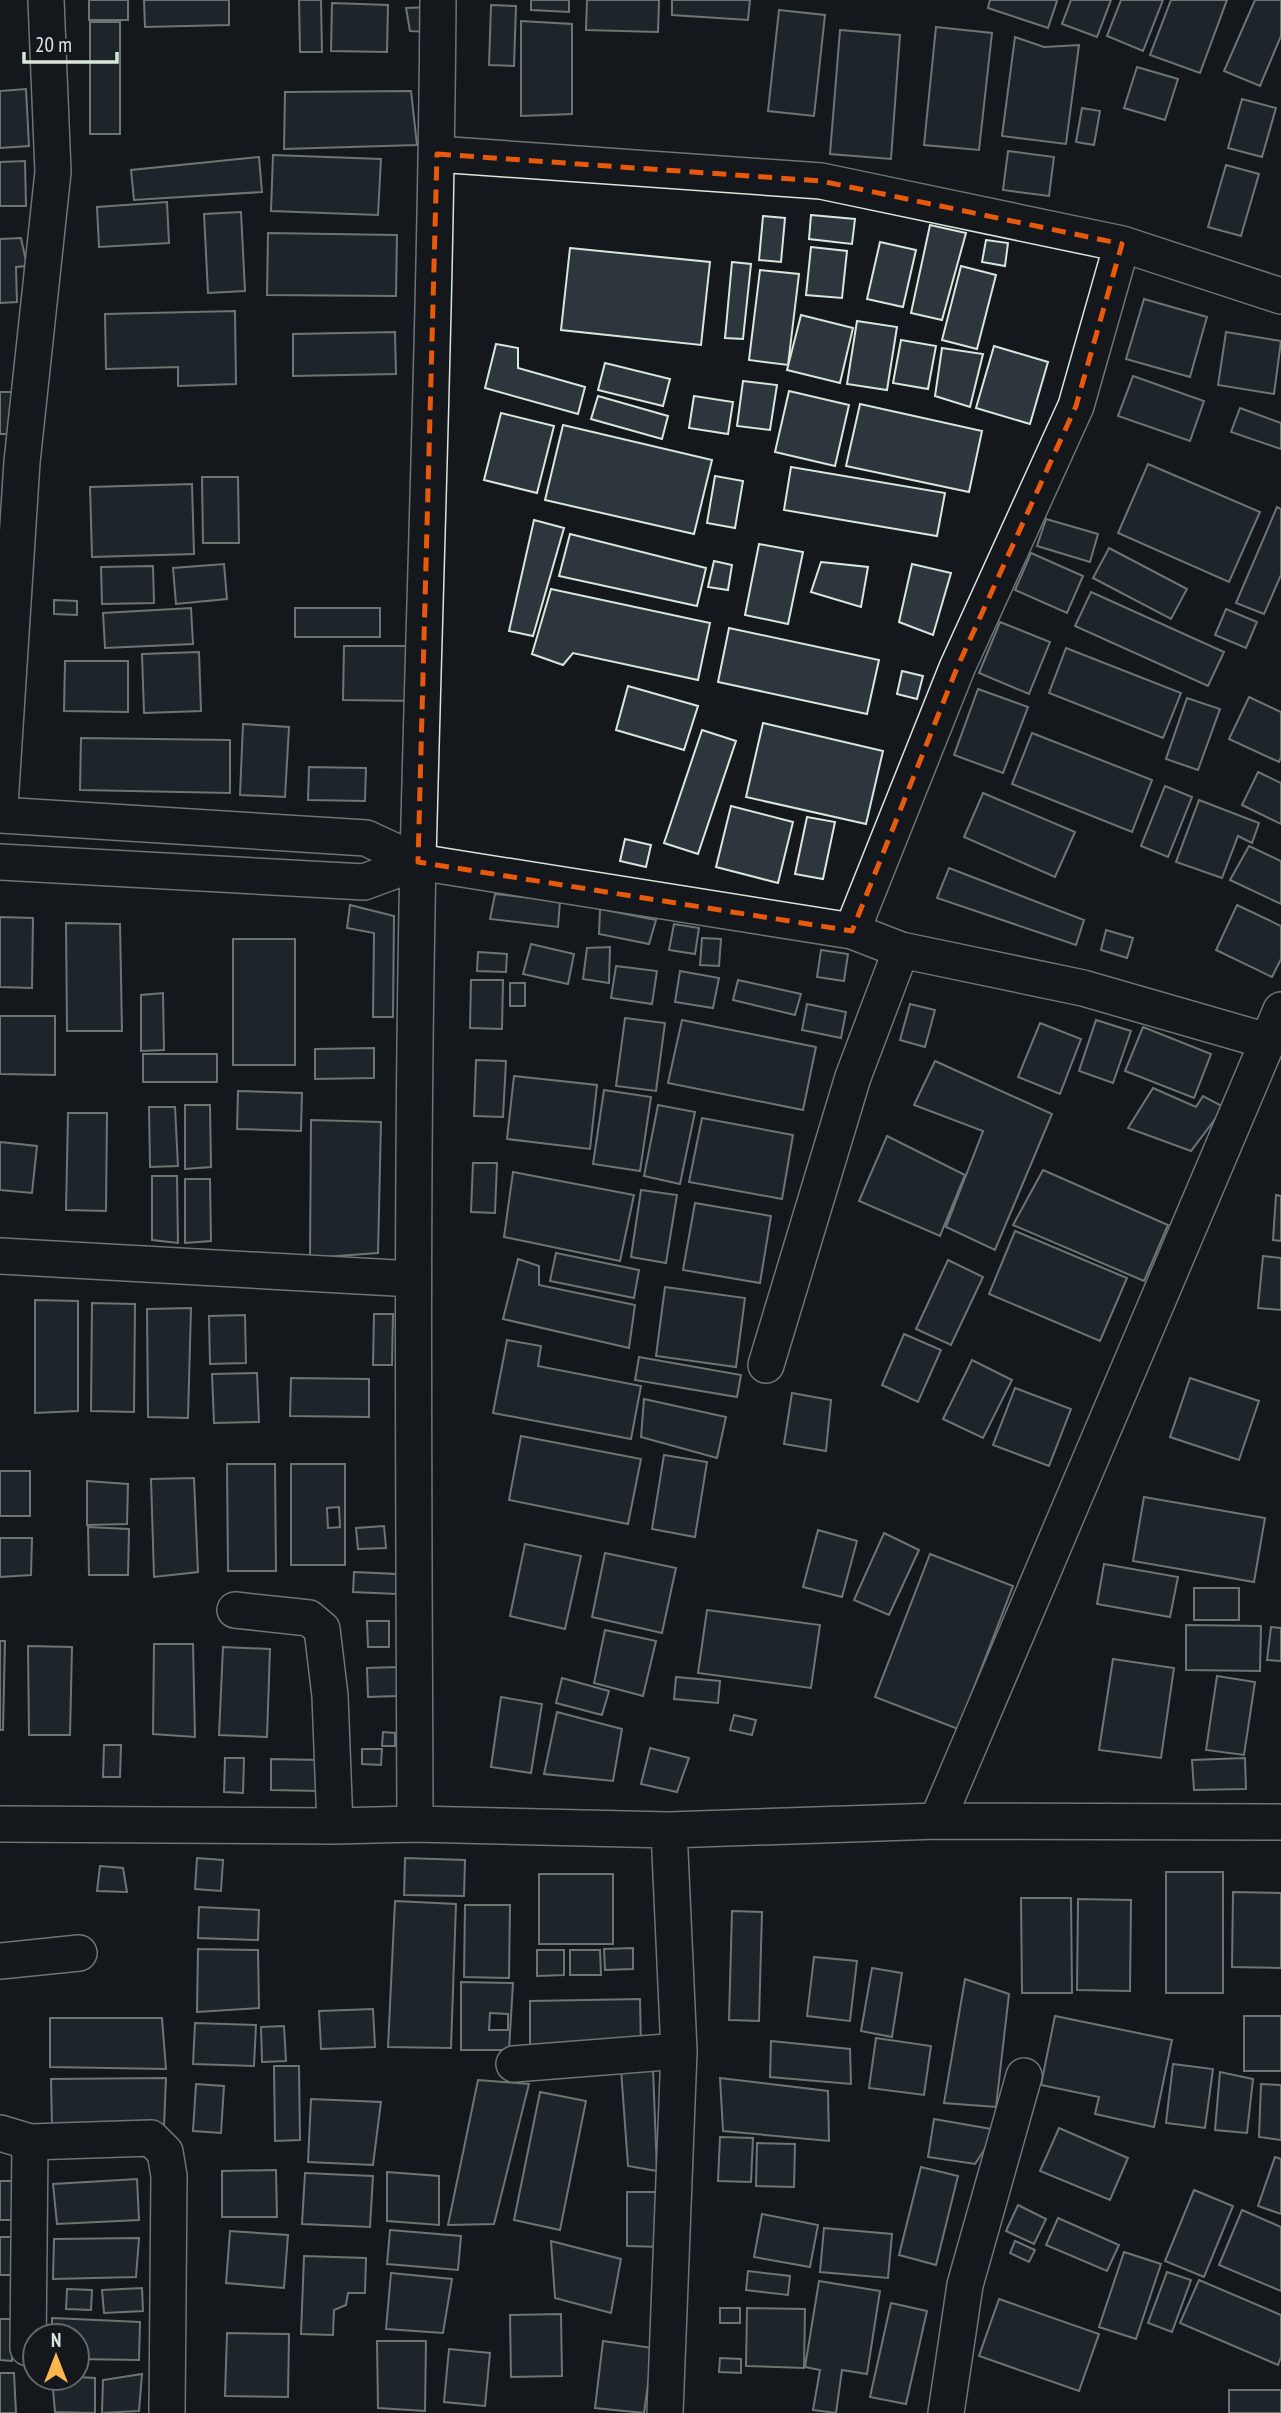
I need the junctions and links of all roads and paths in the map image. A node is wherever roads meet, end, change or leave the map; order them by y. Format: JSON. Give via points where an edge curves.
{"nodes":[{"id":1,"x":46,"y":0,"type":"edge"},
{"id":2,"x":438,"y":0,"type":"edge"},
{"id":3,"x":437,"y":154,"type":"junction"},
{"id":4,"x":1122,"y":244,"type":"junction"},
{"id":5,"x":1281,"y":296,"type":"edge"},
{"id":6,"x":0,"y":806,"type":"edge"},
{"id":7,"x":0,"y":815,"type":"edge"},
{"id":8,"x":0,"y":862,"type":"edge"},
{"id":9,"x":418,"y":862,"type":"junction"},
{"id":10,"x":852,"y":931,"type":"junction"},
{"id":11,"x":901,"y":950,"type":"junction"},
{"id":12,"x":1281,"y":1010,"type":"edge"},
{"id":13,"x":1267,"y":1041,"type":"junction"},
{"id":14,"x":0,"y":1256,"type":"edge"},
{"id":15,"x":413,"y":1279,"type":"junction"},
{"id":16,"x":766,"y":1365,"type":"dead end"},
{"id":17,"x":235,"y":1610,"type":"dead end"},
{"id":18,"x":937,"y":1821,"type":"junction"},
{"id":19,"x":1281,"y":1822,"type":"edge"},
{"id":20,"x":0,"y":1824,"type":"edge"},
{"id":21,"x":415,"y":1824,"type":"junction"},
{"id":22,"x":335,"y":1826,"type":"junction"},
{"id":23,"x":669,"y":1830,"type":"junction"},
{"id":24,"x":79,"y":1952,"type":"dead end"},
{"id":25,"x":0,"y":1961,"type":"edge"},
{"id":26,"x":679,"y":2051,"type":"junction"},
{"id":27,"x":514,"y":2064,"type":"dead end"},
{"id":28,"x":1024,"y":2076,"type":"dead end"},
{"id":29,"x":15,"y":2137,"type":"edge"},
{"id":30,"x":26,"y":2322,"type":"edge"},
{"id":31,"x":167,"y":2413,"type":"edge"},
{"id":32,"x":665,"y":2413,"type":"edge"},
{"id":33,"x":946,"y":2413,"type":"edge"}],
"edges":[{"from":1,"to":6,"type":"street","via":[[53,172],[22,462]]},
{"from":2,"to":3,"type":"street"},
{"from":3,"to":4,"type":"street","via":[[821,181]]},
{"from":3,"to":9,"type":"street"},
{"from":4,"to":5,"type":"street"},
{"from":4,"to":10,"type":"street","via":[[1076,406],[957,668]]},
{"from":7,"to":9,"type":"street","via":[[366,838]]},
{"from":8,"to":9,"type":"street","via":[[364,882]]},
{"from":9,"to":10,"type":"street"},
{"from":9,"to":15,"type":"street"},
{"from":10,"to":11,"type":"street"},
{"from":11,"to":13,"type":"street","via":[[1083,988]]},
{"from":11,"to":16,"type":"street","via":[[853,1077]]},
{"from":12,"to":13,"type":"street"},
{"from":13,"to":18,"type":"street"},
{"from":14,"to":15,"type":"street"},
{"from":15,"to":21,"type":"street"},
{"from":17,"to":22,"type":"street","via":[[309,1618],[322,1629],[330,1696]]},
{"from":18,"to":19,"type":"street"},
{"from":18,"to":23,"type":"street"},
{"from":20,"to":22,"type":"street"},
{"from":21,"to":22,"type":"street"},
{"from":21,"to":23,"type":"street"},
{"from":23,"to":26,"type":"street"},
{"from":24,"to":25,"type":"street"},
{"from":26,"to":27,"type":"street"},
{"from":26,"to":32,"type":"street"},
{"from":28,"to":33,"type":"street","via":[[965,2285]]},
{"from":29,"to":30,"type":"street"},
{"from":29,"to":31,"type":"street","via":[[151,2138],[165,2152],[169,2176]]}]}
